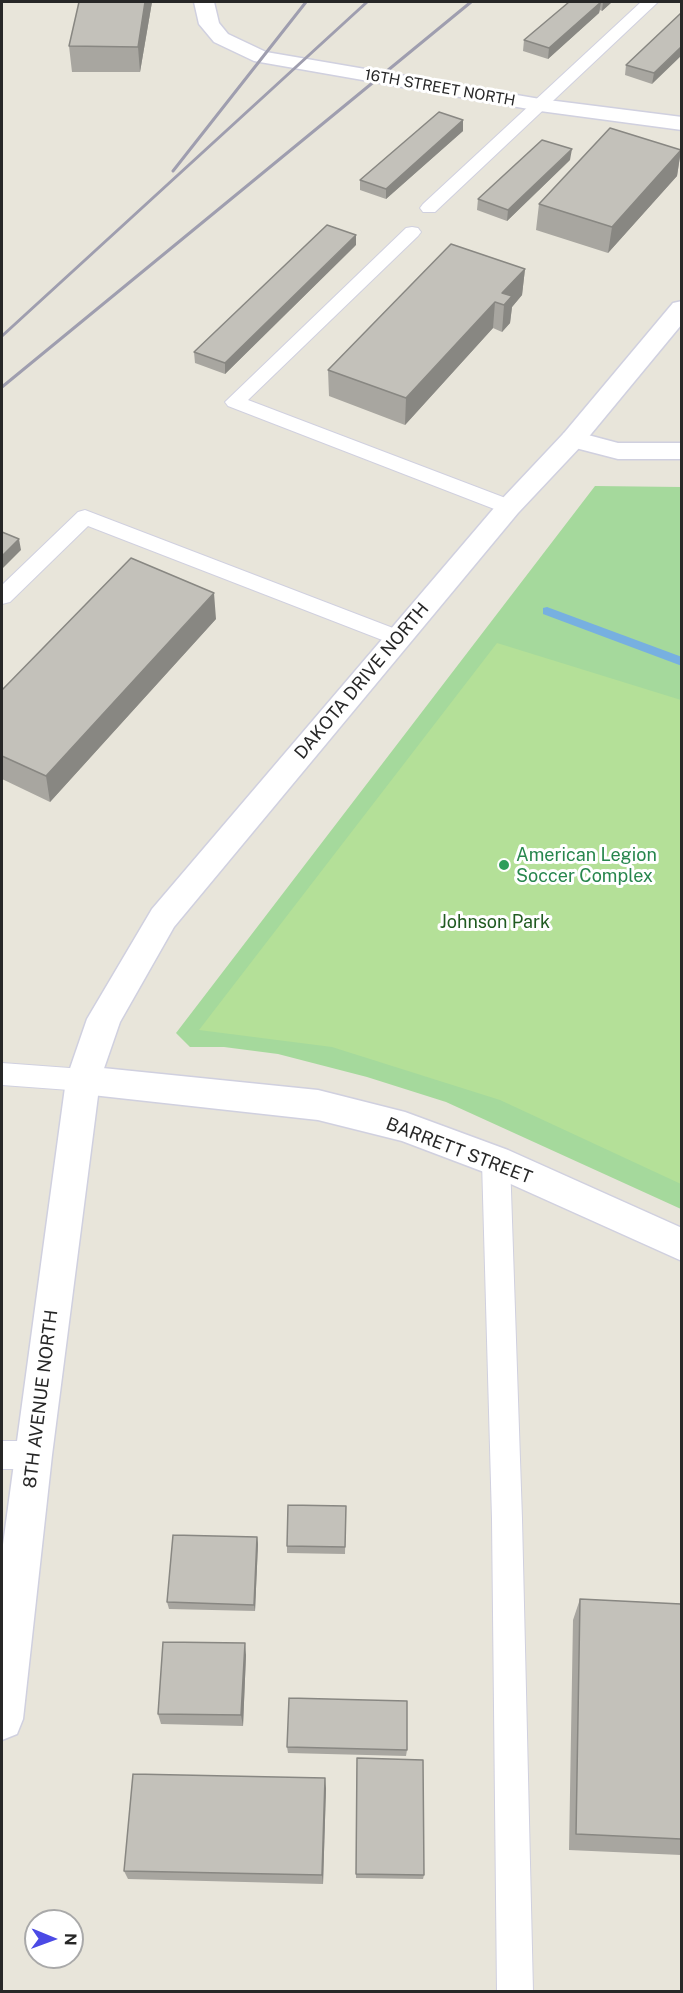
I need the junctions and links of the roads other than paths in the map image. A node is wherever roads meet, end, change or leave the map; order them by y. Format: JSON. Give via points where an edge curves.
{"nodes":[{"id":1,"x":204,"y":2,"type":"edge"},
{"id":2,"x":650,"y":2,"type":"edge"},
{"id":3,"x":540,"y":105,"type":"junction"},
{"id":4,"x":681,"y":124,"type":"edge"},
{"id":5,"x":429,"y":208,"type":"dead end"},
{"id":6,"x":412,"y":232,"type":"dead end"},
{"id":7,"x":681,"y":308,"type":"edge"},
{"id":8,"x":573,"y":439,"type":"junction"},
{"id":9,"x":681,"y":451,"type":"edge"},
{"id":10,"x":509,"y":507,"type":"junction"},
{"id":11,"x":2,"y":597,"type":"edge"},
{"id":12,"x":398,"y":638,"type":"junction"},
{"id":13,"x":2,"y":1074,"type":"edge"},
{"id":14,"x":83,"y":1080,"type":"junction"},
{"id":15,"x":496,"y":1161,"type":"junction"},
{"id":16,"x":681,"y":1245,"type":"edge"},
{"id":17,"x":17,"y":1455,"type":"edge"},
{"id":18,"x":2,"y":1719,"type":"edge"},
{"id":19,"x":515,"y":1992,"type":"edge"}],
"edges":[{"from":1,"to":3,"type":"street","name":"16TH STREET NORTH","via":[[209,24],[221,38],[261,57]]},
{"from":2,"to":3,"type":"lane"},
{"from":3,"to":4,"type":"street","name":"16TH STREET NORTH"},
{"from":3,"to":5,"type":"lane"},
{"from":6,"to":10,"type":"lane","via":[[235,402]]},
{"from":7,"to":8,"type":"street","name":"DAKOTA DRIVE NORTH"},
{"from":8,"to":9,"type":"street","via":[[618,451]]},
{"from":8,"to":10,"type":"street","name":"DAKOTA DRIVE NORTH"},
{"from":10,"to":12,"type":"street","name":"DAKOTA DRIVE NORTH"},
{"from":11,"to":12,"type":"lane","via":[[85,517]]},
{"from":12,"to":14,"type":"street","name":"DAKOTA DRIVE NORTH","via":[[163,918],[104,1019]]},
{"from":13,"to":14,"type":"lane"},
{"from":14,"to":15,"type":"street","name":"BARRETT STREET","via":[[318,1105],[405,1127]]},
{"from":14,"to":17,"type":"street","name":"8TH AVENUE NORTH"},
{"from":15,"to":16,"type":"street","name":"BARRETT STREET"},
{"from":15,"to":19,"type":"lane"},
{"from":17,"to":18,"type":"street","name":"8TH AVENUE NORTH"}]}
